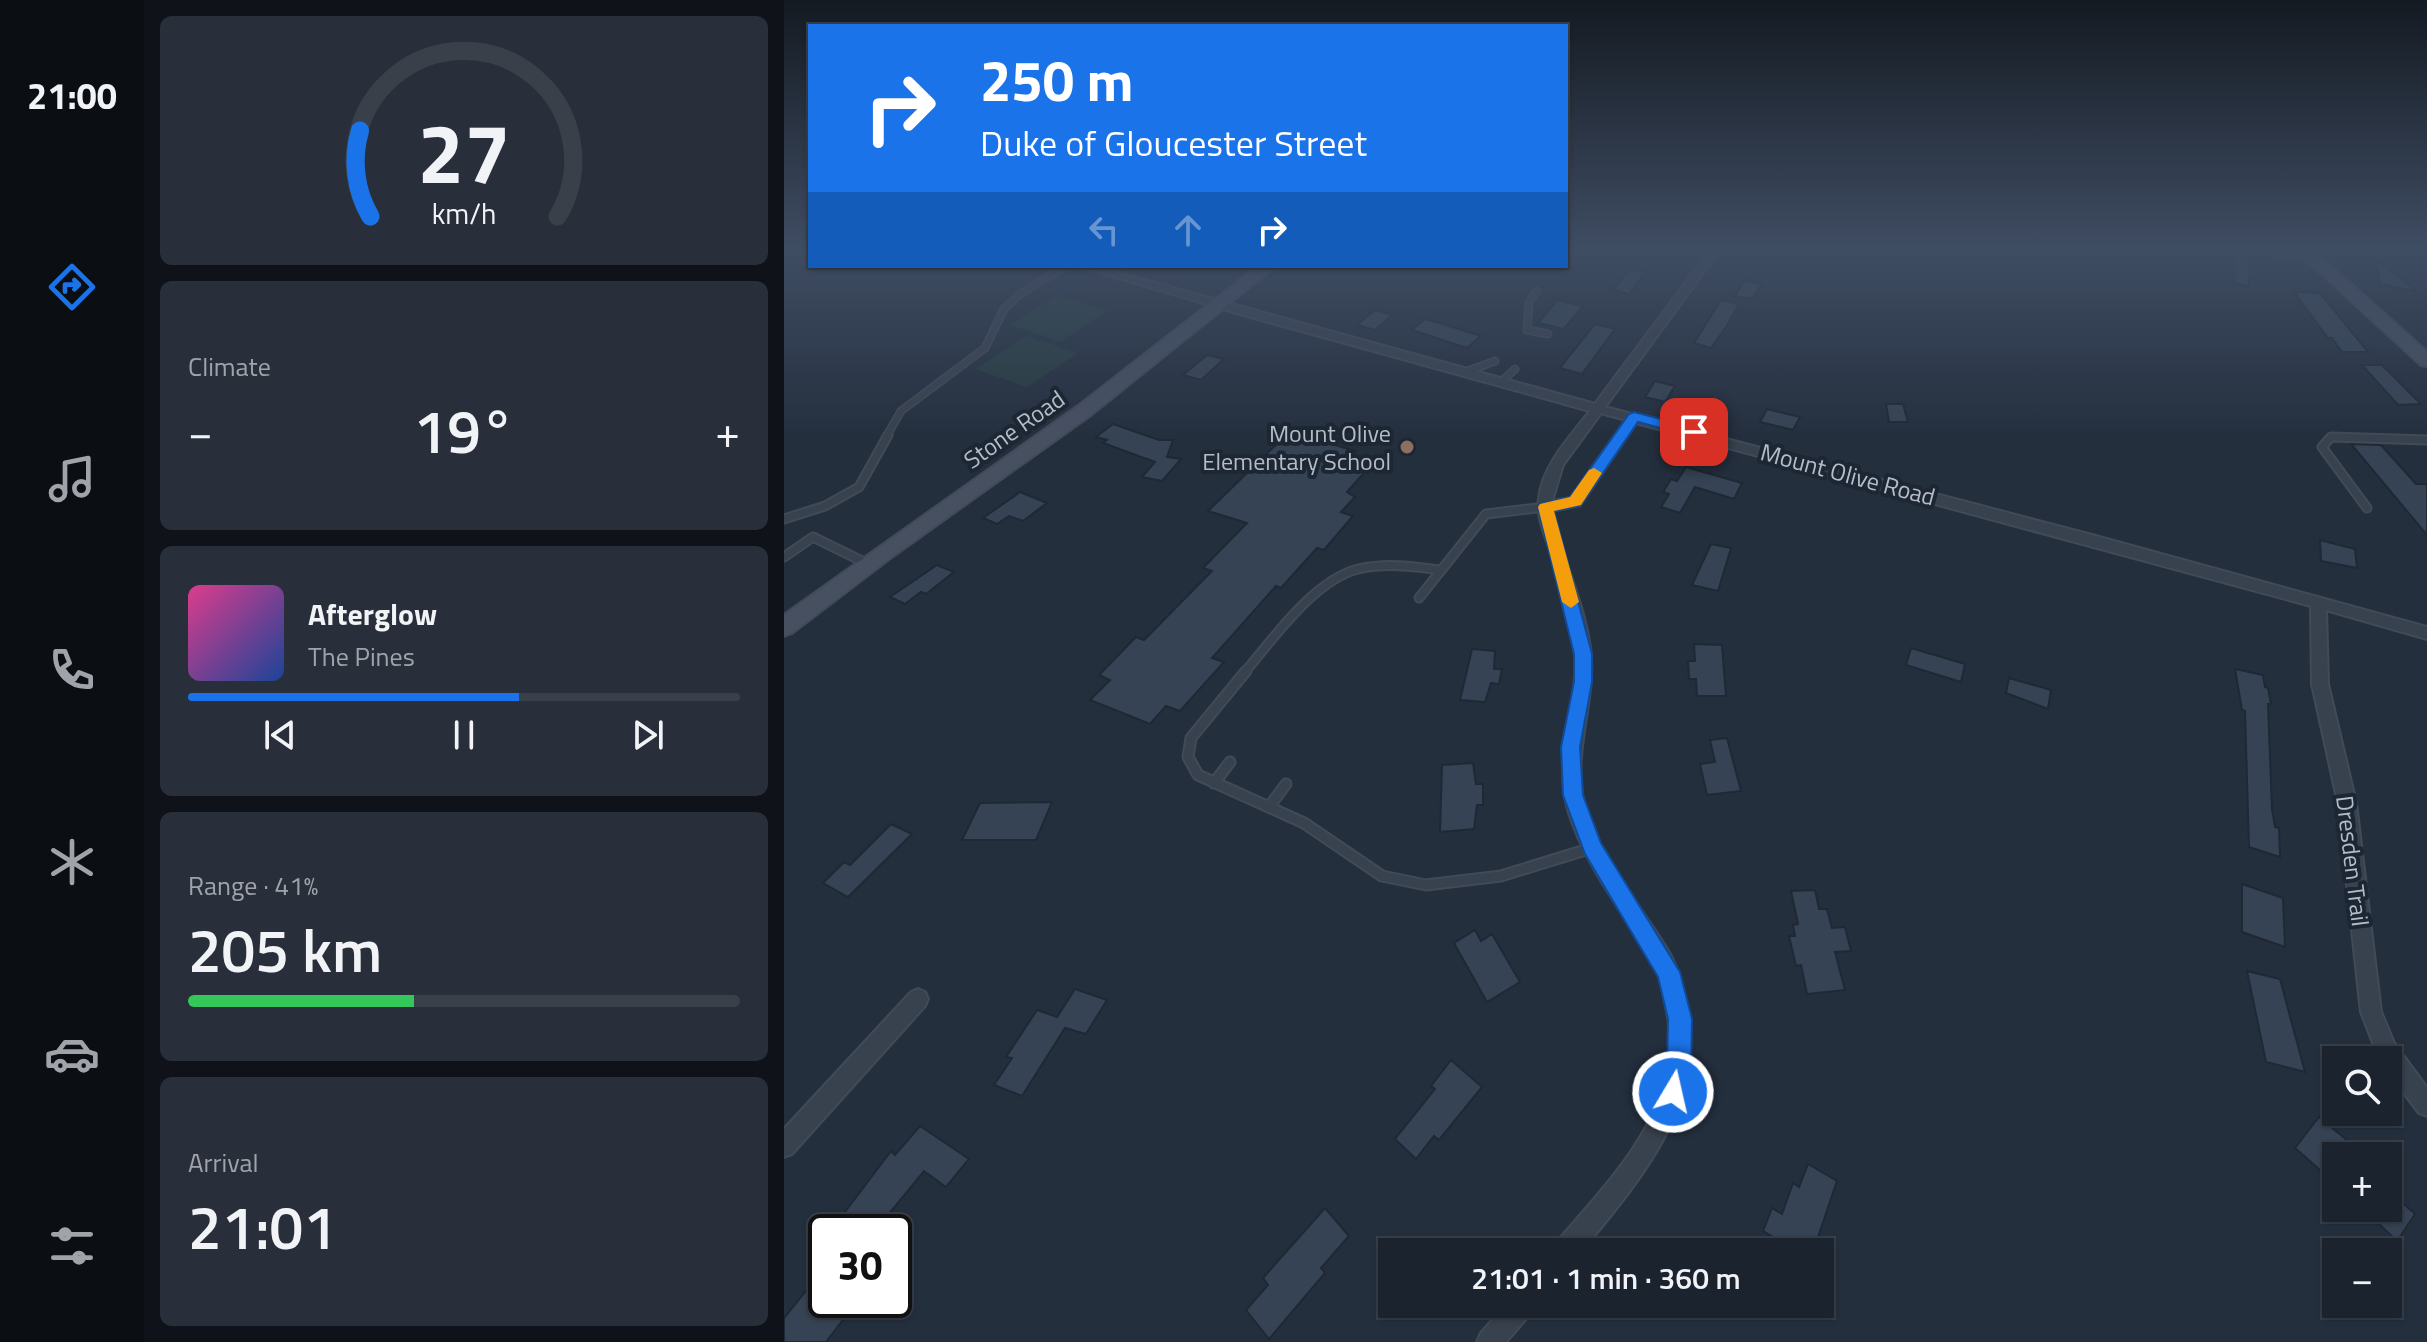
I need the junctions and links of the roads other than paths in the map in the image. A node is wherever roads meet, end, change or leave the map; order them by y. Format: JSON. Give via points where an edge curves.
{"nodes":[{"id":1,"x":1002,"y":313,"type":"edge"},
{"id":2,"x":1210,"y":313,"type":"edge"},
{"id":3,"x":1243,"y":313,"type":"edge"},
{"id":4,"x":1528,"y":313,"type":"edge"},
{"id":5,"x":1668,"y":313,"type":"edge"},
{"id":6,"x":2373,"y":313,"type":"edge"},
{"id":7,"x":1548,"y":334,"type":"dead end"},
{"id":8,"x":1495,"y":361,"type":"dead end"},
{"id":9,"x":2427,"y":361,"type":"edge"},
{"id":10,"x":1515,"y":369,"type":"dead end"},
{"id":11,"x":1465,"y":372,"type":"junction"},
{"id":12,"x":1502,"y":381,"type":"junction"},
{"id":13,"x":1598,"y":407,"type":"junction"},
{"id":14,"x":1634,"y":417,"type":"junction"},
{"id":15,"x":2427,"y":440,"type":"edge"},
{"id":16,"x":1546,"y":507,"type":"junction"},
{"id":17,"x":2367,"y":508,"type":"dead end"},
{"id":18,"x":784,"y":519,"type":"edge"},
{"id":19,"x":784,"y":557,"type":"edge"},
{"id":20,"x":868,"y":564,"type":"junction"},
{"id":21,"x":1439,"y":570,"type":"junction"},
{"id":22,"x":1419,"y":598,"type":"dead end"},
{"id":23,"x":2318,"y":602,"type":"junction"},
{"id":24,"x":784,"y":627,"type":"edge"},
{"id":25,"x":2427,"y":633,"type":"edge"},
{"id":26,"x":1230,"y":762,"type":"dead end"},
{"id":27,"x":1214,"y":783,"type":"junction"},
{"id":28,"x":1286,"y":784,"type":"dead end"},
{"id":29,"x":1269,"y":807,"type":"junction"},
{"id":30,"x":1592,"y":848,"type":"junction"},
{"id":31,"x":918,"y":999,"type":"dead end"},
{"id":32,"x":2427,"y":1105,"type":"edge"},
{"id":33,"x":784,"y":1146,"type":"edge"},
{"id":34,"x":1577,"y":1238,"type":"edge"},
{"id":35,"x":1510,"y":1318,"type":"edge"},
{"id":36,"x":1490,"y":1342,"type":"edge"}],
"edges":[{"from":1,"to":18,"type":"lane","via":[[985,348],[901,411],[859,487],[825,506]]},
{"from":2,"to":20,"type":"street","name":"Stone Road","via":[[1085,410]]},
{"from":3,"to":11,"type":"street","name":"Mount Olive Road"},
{"from":4,"to":7,"type":"lane","via":[[1527,330]]},
{"from":5,"to":13,"type":"street"},
{"from":6,"to":9,"type":"street"},
{"from":8,"to":11,"type":"lane"},
{"from":10,"to":12,"type":"lane"},
{"from":11,"to":12,"type":"street","name":"Mount Olive Road"},
{"from":12,"to":13,"type":"street","name":"Mount Olive Road"},
{"from":13,"to":14,"type":"street","name":"Mount Olive Road"},
{"from":13,"to":16,"type":"street","via":[[1557,464]]},
{"from":14,"to":16,"type":"street","via":[[1575,502]]},
{"from":14,"to":23,"type":"street","name":"Mount Olive Road"},
{"from":15,"to":17,"type":"lane","via":[[2331,437],[2322,447]]},
{"from":16,"to":21,"type":"lane","via":[[1486,514]]},
{"from":16,"to":30,"type":"street","via":[[1583,654],[1571,747],[1573,795]]},
{"from":19,"to":20,"type":"lane","via":[[813,537]]},
{"from":20,"to":24,"type":"street","name":"Stone Road"},
{"from":21,"to":22,"type":"lane"},
{"from":21,"to":27,"type":"lane","via":[[1378,567],[1348,572],[1319,590],[1191,738],[1188,757],[1198,775]]},
{"from":23,"to":25,"type":"street","name":"Mount Olive Road"},
{"from":23,"to":32,"type":"street","name":"Dresden Trail","via":[[2320,684],[2347,803],[2371,1012],[2379,1041],[2397,1072]]},
{"from":26,"to":27,"type":"lane"},
{"from":27,"to":29,"type":"lane"},
{"from":28,"to":29,"type":"lane"},
{"from":29,"to":30,"type":"lane","via":[[1304,823],[1382,876],[1426,885],[1501,876]]},
{"from":30,"to":34,"type":"street","via":[[1668,972],[1680,1019],[1679,1070],[1667,1115],[1646,1154]]},
{"from":31,"to":33,"type":"street"},
{"from":35,"to":36,"type":"street"}]}
